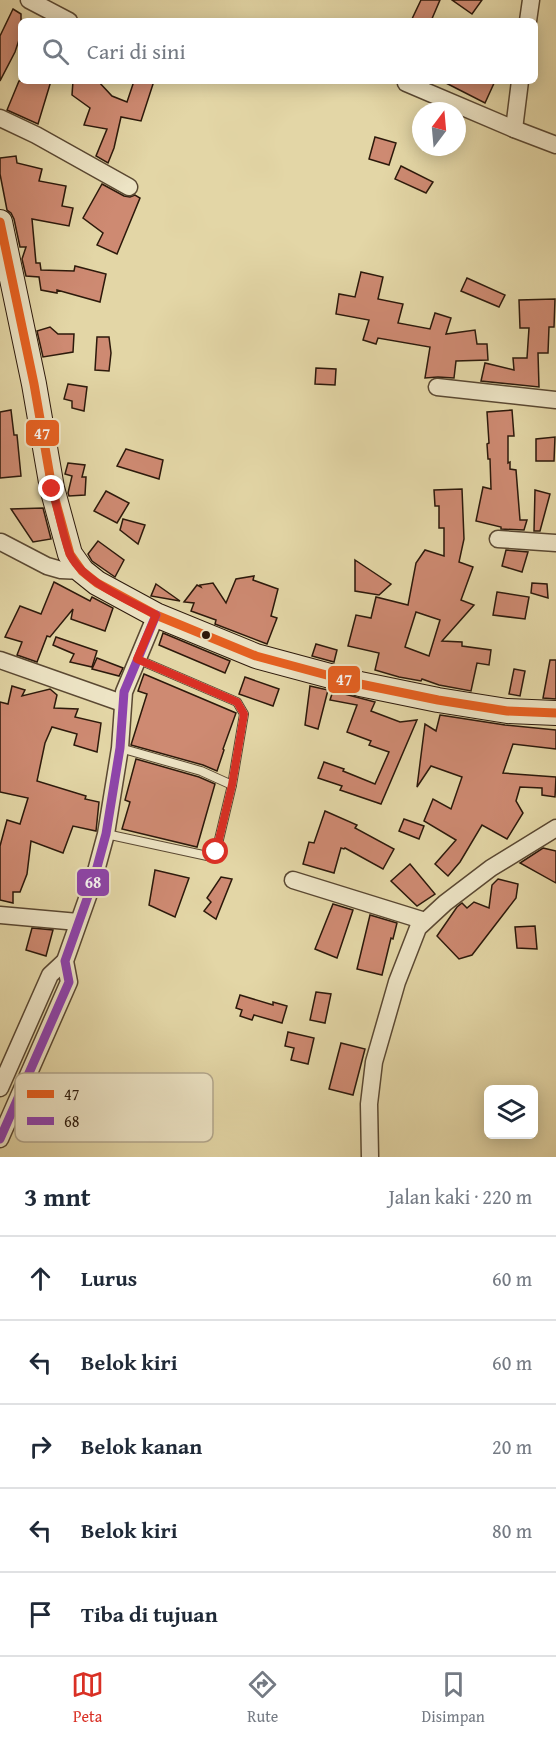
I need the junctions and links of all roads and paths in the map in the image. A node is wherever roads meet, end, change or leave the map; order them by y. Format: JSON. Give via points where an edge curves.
{"nodes":[{"id":1,"x":29,"y":0,"type":"edge"},
{"id":2,"x":531,"y":0,"type":"edge"},
{"id":3,"x":63,"y":18,"type":"edge"},
{"id":4,"x":528,"y":18,"type":"edge"},
{"id":5,"x":408,"y":84,"type":"edge"},
{"id":6,"x":520,"y":84,"type":"edge"},
{"id":7,"x":0,"y":118,"type":"edge"},
{"id":8,"x":514,"y":129,"type":"junction"},
{"id":9,"x":556,"y":145,"type":"edge"},
{"id":10,"x":129,"y":187,"type":"dead end"},
{"id":11,"x":0,"y":222,"type":"edge"},
{"id":12,"x":437,"y":387,"type":"dead end"},
{"id":13,"x":556,"y":400,"type":"edge"},
{"id":14,"x":498,"y":539,"type":"dead end"},
{"id":15,"x":1,"y":542,"type":"edge"},
{"id":16,"x":556,"y":543,"type":"edge"},
{"id":17,"x":82,"y":571,"type":"junction"},
{"id":18,"x":156,"y":615,"type":"junction"},
{"id":19,"x":137,"y":659,"type":"junction"},
{"id":20,"x":0,"y":660,"type":"edge"},
{"id":21,"x":122,"y":703,"type":"junction"},
{"id":22,"x":556,"y":713,"type":"edge"},
{"id":23,"x":120,"y":748,"type":"junction"},
{"id":24,"x":232,"y":785,"type":"junction"},
{"id":25,"x":556,"y":828,"type":"edge"},
{"id":26,"x":106,"y":834,"type":"junction"},
{"id":27,"x":292,"y":880,"type":"dead end"},
{"id":28,"x":0,"y":915,"type":"edge"},
{"id":29,"x":425,"y":921,"type":"junction"},
{"id":30,"x":78,"y":922,"type":"junction"},
{"id":31,"x":65,"y":961,"type":"junction"},
{"id":32,"x":29,"y":1073,"type":"edge"},
{"id":33,"x":0,"y":1088,"type":"edge"},
{"id":34,"x":15,"y":1105,"type":"edge"},
{"id":35,"x":0,"y":1139,"type":"edge"},
{"id":36,"x":370,"y":1157,"type":"edge"}],
"edges":[{"from":1,"to":3,"type":"street"},
{"from":2,"to":4,"type":"street"},
{"from":5,"to":8,"type":"street"},
{"from":6,"to":8,"type":"street"},
{"from":7,"to":10,"type":"street"},
{"from":8,"to":9,"type":"street"},
{"from":11,"to":17,"type":"street","via":[[52,489],[70,554]]},
{"from":12,"to":13,"type":"street"},
{"from":14,"to":16,"type":"street"},
{"from":15,"to":17,"type":"street","via":[[48,566]]},
{"from":17,"to":18,"type":"street"},
{"from":18,"to":19,"type":"street"},
{"from":18,"to":22,"type":"street","via":[[256,656],[360,684],[495,709]]},
{"from":19,"to":21,"type":"street"},
{"from":19,"to":24,"type":"lane","via":[[241,707],[244,714]]},
{"from":20,"to":21,"type":"street"},
{"from":21,"to":23,"type":"street"},
{"from":23,"to":24,"type":"lane","via":[[201,771]]},
{"from":23,"to":26,"type":"street"},
{"from":24,"to":26,"type":"lane","via":[[212,857]]},
{"from":25,"to":29,"type":"street","via":[[491,868]]},
{"from":26,"to":30,"type":"street"},
{"from":27,"to":29,"type":"street"},
{"from":28,"to":30,"type":"street"},
{"from":29,"to":36,"type":"street","via":[[418,928],[397,982],[374,1062],[369,1104]]},
{"from":30,"to":31,"type":"street"},
{"from":31,"to":32,"type":"street","via":[[69,982]]},
{"from":31,"to":33,"type":"street","via":[[50,975]]},
{"from":34,"to":35,"type":"street"}]}
